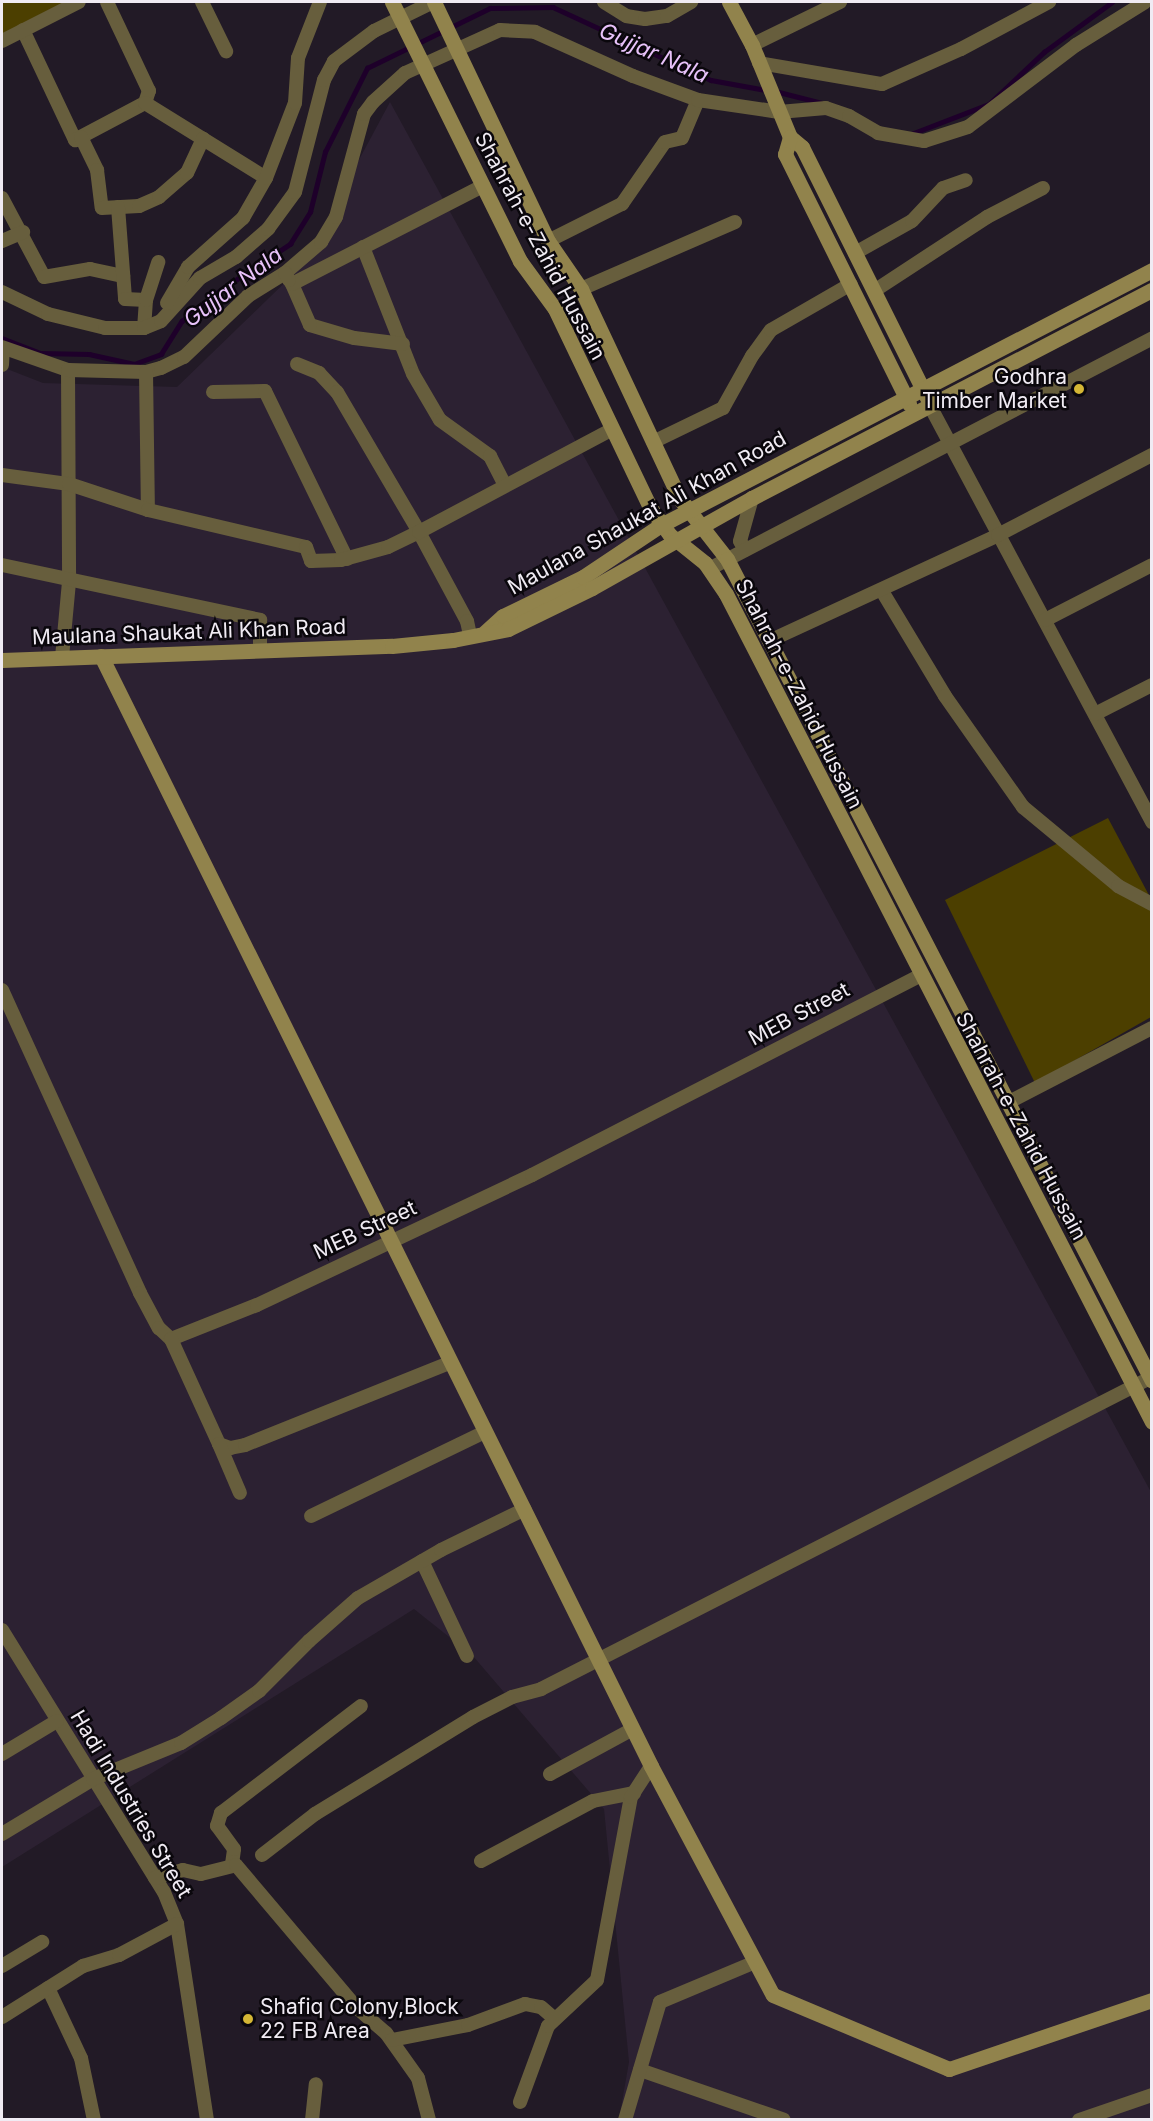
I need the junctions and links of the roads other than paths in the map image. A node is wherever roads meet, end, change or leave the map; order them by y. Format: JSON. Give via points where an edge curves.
{"nodes":[{"id":1,"x":79,"y":2,"type":"edge"},
{"id":2,"x":107,"y":2,"type":"edge"},
{"id":3,"x":202,"y":2,"type":"edge"},
{"id":4,"x":320,"y":2,"type":"edge"},
{"id":5,"x":392,"y":2,"type":"edge"},
{"id":6,"x":604,"y":2,"type":"edge"},
{"id":7,"x":691,"y":2,"type":"edge"},
{"id":8,"x":840,"y":2,"type":"edge"},
{"id":9,"x":1049,"y":2,"type":"edge"},
{"id":10,"x":1145,"y":2,"type":"edge"},
{"id":11,"x":435,"y":3,"type":"edge"},
{"id":12,"x":726,"y":3,"type":"edge"},
{"id":13,"x":403,"y":22,"type":"junction"},
{"id":14,"x":23,"y":30,"type":"junction"},
{"id":15,"x":2,"y":41,"type":"edge"},
{"id":16,"x":454,"y":43,"type":"junction"},
{"id":17,"x":752,"y":45,"type":"junction"},
{"id":18,"x":226,"y":51,"type":"dead end"},
{"id":19,"x":420,"y":59,"type":"junction"},
{"id":20,"x":759,"y":63,"type":"junction"},
{"id":21,"x":698,"y":100,"type":"junction"},
{"id":22,"x":145,"y":103,"type":"junction"},
{"id":23,"x":776,"y":105,"type":"junction"},
{"id":24,"x":81,"y":137,"type":"junction"},
{"id":25,"x":790,"y":137,"type":"junction"},
{"id":26,"x":203,"y":139,"type":"junction"},
{"id":27,"x":266,"y":178,"type":"junction"},
{"id":28,"x":966,"y":180,"type":"dead end"},
{"id":29,"x":483,"y":186,"type":"junction"},
{"id":30,"x":1043,"y":188,"type":"dead end"},
{"id":31,"x":2,"y":198,"type":"edge"},
{"id":32,"x":118,"y":207,"type":"junction"},
{"id":33,"x":735,"y":222,"type":"dead end"},
{"id":34,"x":23,"y":232,"type":"junction"},
{"id":35,"x":2,"y":241,"type":"edge"},
{"id":36,"x":548,"y":241,"type":"junction"},
{"id":37,"x":363,"y":247,"type":"junction"},
{"id":38,"x":855,"y":253,"type":"junction"},
{"id":39,"x":158,"y":262,"type":"dead end"},
{"id":40,"x":1152,"y":270,"type":"edge"},
{"id":41,"x":123,"y":276,"type":"junction"},
{"id":42,"x":289,"y":279,"type":"junction"},
{"id":43,"x":851,"y":284,"type":"junction"},
{"id":44,"x":581,"y":289,"type":"junction"},
{"id":45,"x":1152,"y":290,"type":"edge"},
{"id":46,"x":2,"y":291,"type":"edge"},
{"id":47,"x":874,"y":291,"type":"junction"},
{"id":48,"x":146,"y":300,"type":"junction"},
{"id":49,"x":167,"y":303,"type":"dead end"},
{"id":50,"x":144,"y":328,"type":"junction"},
{"id":51,"x":1152,"y":338,"type":"edge"},
{"id":52,"x":402,"y":344,"type":"junction"},
{"id":53,"x":2,"y":347,"type":"edge"},
{"id":54,"x":297,"y":364,"type":"dead end"},
{"id":55,"x":2,"y":365,"type":"edge"},
{"id":56,"x":68,"y":370,"type":"junction"},
{"id":57,"x":146,"y":372,"type":"junction"},
{"id":58,"x":922,"y":388,"type":"junction"},
{"id":59,"x":213,"y":392,"type":"dead end"},
{"id":60,"x":906,"y":397,"type":"junction"},
{"id":61,"x":930,"y":406,"type":"junction"},
{"id":62,"x":914,"y":415,"type":"junction"},
{"id":63,"x":611,"y":430,"type":"junction"},
{"id":64,"x":653,"y":442,"type":"junction"},
{"id":65,"x":951,"y":444,"type":"junction"},
{"id":66,"x":1152,"y":455,"type":"edge"},
{"id":67,"x":2,"y":475,"type":"edge"},
{"id":68,"x":69,"y":484,"type":"junction"},
{"id":69,"x":505,"y":485,"type":"junction"},
{"id":70,"x":752,"y":498,"type":"junction"},
{"id":71,"x":148,"y":510,"type":"junction"},
{"id":72,"x":687,"y":511,"type":"junction"},
{"id":73,"x":661,"y":525,"type":"junction"},
{"id":74,"x":700,"y":526,"type":"junction"},
{"id":75,"x":419,"y":532,"type":"junction"},
{"id":76,"x":998,"y":535,"type":"junction"},
{"id":77,"x":676,"y":540,"type":"junction"},
{"id":78,"x":745,"y":550,"type":"junction"},
{"id":79,"x":347,"y":559,"type":"junction"},
{"id":80,"x":727,"y":559,"type":"junction"},
{"id":81,"x":1152,"y":564,"type":"edge"},
{"id":82,"x":2,"y":565,"type":"edge"},
{"id":83,"x":709,"y":568,"type":"junction"},
{"id":84,"x":69,"y":582,"type":"junction"},
{"id":85,"x":882,"y":591,"type":"junction"},
{"id":86,"x":1045,"y":620,"type":"junction"},
{"id":87,"x":478,"y":634,"type":"junction"},
{"id":88,"x":769,"y":641,"type":"junction"},
{"id":89,"x":260,"y":651,"type":"junction"},
{"id":90,"x":101,"y":656,"type":"junction"},
{"id":91,"x":62,"y":657,"type":"junction"},
{"id":92,"x":2,"y":660,"type":"edge"},
{"id":93,"x":1152,"y":684,"type":"edge"},
{"id":94,"x":1095,"y":714,"type":"junction"},
{"id":95,"x":1146,"y":798,"type":"edge"},
{"id":96,"x":1152,"y":822,"type":"edge"},
{"id":97,"x":1152,"y":904,"type":"edge"},
{"id":98,"x":920,"y":976,"type":"junction"},
{"id":99,"x":2,"y":990,"type":"edge"},
{"id":100,"x":1152,"y":1028,"type":"edge"},
{"id":101,"x":1009,"y":1102,"type":"junction"},
{"id":102,"x":393,"y":1240,"type":"junction"},
{"id":103,"x":171,"y":1339,"type":"junction"},
{"id":104,"x":451,"y":1362,"type":"junction"},
{"id":105,"x":1151,"y":1380,"type":"edge"},
{"id":106,"x":1134,"y":1387,"type":"junction"},
{"id":107,"x":1152,"y":1422,"type":"edge"},
{"id":108,"x":485,"y":1432,"type":"junction"},
{"id":109,"x":219,"y":1444,"type":"junction"},
{"id":110,"x":240,"y":1492,"type":"dead end"},
{"id":111,"x":525,"y":1509,"type":"junction"},
{"id":112,"x":311,"y":1516,"type":"dead end"},
{"id":113,"x":422,"y":1561,"type":"junction"},
{"id":114,"x":2,"y":1630,"type":"edge"},
{"id":115,"x":467,"y":1656,"type":"dead end"},
{"id":116,"x":598,"y":1658,"type":"junction"},
{"id":117,"x":361,"y":1706,"type":"dead end"},
{"id":118,"x":57,"y":1720,"type":"junction"},
{"id":119,"x":633,"y":1729,"type":"junction"},
{"id":120,"x":2,"y":1754,"type":"edge"},
{"id":121,"x":651,"y":1766,"type":"junction"},
{"id":122,"x":550,"y":1774,"type":"dead end"},
{"id":123,"x":93,"y":1779,"type":"junction"},
{"id":124,"x":634,"y":1793,"type":"junction"},
{"id":125,"x":2,"y":1834,"type":"edge"},
{"id":126,"x":262,"y":1856,"type":"dead end"},
{"id":127,"x":481,"y":1861,"type":"dead end"},
{"id":128,"x":232,"y":1864,"type":"junction"},
{"id":129,"x":155,"y":1878,"type":"junction"},
{"id":130,"x":177,"y":1924,"type":"junction"},
{"id":131,"x":42,"y":1942,"type":"dead end"},
{"id":132,"x":755,"y":1962,"type":"junction"},
{"id":133,"x":2,"y":1966,"type":"edge"},
{"id":134,"x":48,"y":1988,"type":"junction"},
{"id":135,"x":1152,"y":2000,"type":"edge"},
{"id":136,"x":2,"y":2017,"type":"edge"},
{"id":137,"x":555,"y":2019,"type":"junction"},
{"id":138,"x":392,"y":2040,"type":"junction"},
{"id":139,"x":640,"y":2070,"type":"junction"},
{"id":140,"x":316,"y":2084,"type":"dead end"},
{"id":141,"x":1152,"y":2095,"type":"edge"},
{"id":142,"x":520,"y":2102,"type":"dead end"},
{"id":143,"x":94,"y":2120,"type":"edge"},
{"id":144,"x":207,"y":2120,"type":"edge"},
{"id":145,"x":312,"y":2120,"type":"edge"},
{"id":146,"x":429,"y":2120,"type":"edge"},
{"id":147,"x":625,"y":2120,"type":"edge"},
{"id":148,"x":784,"y":2120,"type":"edge"},
{"id":149,"x":1078,"y":2120,"type":"edge"}],
"edges":[{"from":1,"to":14,"type":"street"},
{"from":2,"to":22,"type":"street","via":[[149,91]]},
{"from":3,"to":18,"type":"street"},
{"from":4,"to":27,"type":"street","via":[[298,58],[295,103]]},
{"from":5,"to":13,"type":"main road","name":"Shahrah-e-Zahid Hussain"},
{"from":6,"to":7,"type":"street","via":[[626,16],[645,20],[667,16]]},
{"from":8,"to":17,"type":"street"},
{"from":9,"to":20,"type":"street","via":[[961,49],[882,84]]},
{"from":10,"to":23,"type":"street","via":[[1076,45],[993,111],[950,135],[924,141],[902,139],[878,133],[839,111]]},
{"from":11,"to":13,"type":"street"},
{"from":11,"to":16,"type":"main road","name":"Shahrah-e-Zahid Hussain"},
{"from":12,"to":17,"type":"main road"},
{"from":13,"to":19,"type":"main road","name":"Shahrah-e-Zahid Hussain"},
{"from":13,"to":50,"type":"street","via":[[348,48],[334,61],[324,80],[295,192],[268,228],[236,257],[200,278],[161,321]]},
{"from":14,"to":15,"type":"street"},
{"from":14,"to":24,"type":"street","via":[[75,140]]},
{"from":16,"to":19,"type":"street"},
{"from":16,"to":21,"type":"street","via":[[500,30],[535,32]]},
{"from":16,"to":36,"type":"main road","name":"Shahrah-e-Zahid Hussain"},
{"from":17,"to":20,"type":"main road"},
{"from":19,"to":29,"type":"main road","name":"Shahrah-e-Zahid Hussain"},
{"from":19,"to":42,"type":"street","via":[[364,114],[336,217],[321,242]]},
{"from":20,"to":23,"type":"main road"},
{"from":21,"to":23,"type":"street"},
{"from":21,"to":36,"type":"street","via":[[682,138],[667,140],[622,204]]},
{"from":22,"to":24,"type":"street"},
{"from":22,"to":26,"type":"street"},
{"from":23,"to":25,"type":"main road"},
{"from":24,"to":32,"type":"street","via":[[97,170],[102,208]]},
{"from":25,"to":38,"type":"main road","via":[[802,147]]},
{"from":25,"to":43,"type":"main road","via":[[785,154]]},
{"from":26,"to":27,"type":"street"},
{"from":26,"to":32,"type":"street","via":[[187,173],[159,197],[139,206]]},
{"from":27,"to":49,"type":"street","via":[[243,218],[188,267]]},
{"from":28,"to":38,"type":"street","via":[[943,188],[912,221]]},
{"from":29,"to":37,"type":"street"},
{"from":29,"to":63,"type":"main road","name":"Shahrah-e-Zahid Hussain","via":[[520,261],[555,309]]},
{"from":30,"to":47,"type":"street","via":[[987,217]]},
{"from":31,"to":34,"type":"street"},
{"from":32,"to":41,"type":"street"},
{"from":33,"to":44,"type":"street"},
{"from":34,"to":35,"type":"street"},
{"from":34,"to":41,"type":"street","via":[[44,277],[90,269]]},
{"from":36,"to":44,"type":"main road","name":"Shahrah-e-Zahid Hussain"},
{"from":37,"to":42,"type":"street"},
{"from":37,"to":52,"type":"street"},
{"from":38,"to":47,"type":"main road"},
{"from":39,"to":48,"type":"street"},
{"from":40,"to":58,"type":"main road","name":"Maulana Shaukat Ali Khan Road"},
{"from":41,"to":48,"type":"street","via":[[124,299]]},
{"from":42,"to":52,"type":"street","via":[[310,325],[354,338]]},
{"from":42,"to":57,"type":"street","via":[[248,296],[184,357]]},
{"from":43,"to":60,"type":"main road"},
{"from":43,"to":64,"type":"street","via":[[771,330],[723,408]]},
{"from":44,"to":64,"type":"main road","name":"Shahrah-e-Zahid Hussain"},
{"from":45,"to":61,"type":"main road","name":"Maulana Shaukat Ali Khan Road"},
{"from":46,"to":50,"type":"street","via":[[48,314],[105,328]]},
{"from":47,"to":58,"type":"main road"},
{"from":48,"to":50,"type":"street"},
{"from":51,"to":65,"type":"street"},
{"from":52,"to":69,"type":"street","via":[[413,374],[440,420],[490,456]]},
{"from":53,"to":55,"type":"street"},
{"from":53,"to":56,"type":"street"},
{"from":54,"to":75,"type":"street","via":[[319,373],[337,392]]},
{"from":56,"to":57,"type":"street"},
{"from":56,"to":68,"type":"street"},
{"from":57,"to":71,"type":"street"},
{"from":58,"to":60,"type":"main road","name":"Maulana Shaukat Ali Khan Road"},
{"from":58,"to":61,"type":"main road"},
{"from":59,"to":79,"type":"street","via":[[265,391]]},
{"from":60,"to":62,"type":"main road"},
{"from":60,"to":72,"type":"main road","name":"Maulana Shaukat Ali Khan Road"},
{"from":61,"to":62,"type":"main road","name":"Maulana Shaukat Ali Khan Road"},
{"from":61,"to":65,"type":"street"},
{"from":62,"to":70,"type":"main road","name":"Maulana Shaukat Ali Khan Road"},
{"from":63,"to":69,"type":"street"},
{"from":63,"to":73,"type":"main road","name":"Shahrah-e-Zahid Hussain"},
{"from":64,"to":72,"type":"main road","name":"Shahrah-e-Zahid Hussain"},
{"from":65,"to":76,"type":"street"},
{"from":65,"to":78,"type":"street"},
{"from":66,"to":76,"type":"street"},
{"from":67,"to":68,"type":"street"},
{"from":68,"to":71,"type":"street"},
{"from":68,"to":84,"type":"street"},
{"from":69,"to":75,"type":"street"},
{"from":70,"to":74,"type":"main road","name":"Maulana Shaukat Ali Khan Road"},
{"from":70,"to":78,"type":"street","via":[[740,541]]},
{"from":71,"to":79,"type":"street","via":[[306,547],[311,561]]},
{"from":72,"to":73,"type":"main road","name":"Maulana Shaukat Ali Khan Road"},
{"from":72,"to":74,"type":"main road","name":"Shahrah-e-Zahid Hussain"},
{"from":73,"to":77,"type":"main road","name":"Shahrah-e-Zahid Hussain"},
{"from":73,"to":87,"type":"main road","name":"Maulana Shaukat Ali Khan Road","via":[[584,577],[503,616]]},
{"from":74,"to":77,"type":"main road","name":"Maulana Shaukat Ali Khan Road"},
{"from":74,"to":80,"type":"main road","name":"Shahrah-e-Zahid Hussain"},
{"from":75,"to":79,"type":"street","via":[[388,547]]},
{"from":75,"to":87,"type":"street","via":[[467,621]]},
{"from":76,"to":85,"type":"street"},
{"from":76,"to":86,"type":"street"},
{"from":77,"to":83,"type":"main road","name":"Shahrah-e-Zahid Hussain"},
{"from":77,"to":87,"type":"main road","name":"Maulana Shaukat Ali Khan Road","via":[[592,588],[508,628]]},
{"from":78,"to":80,"type":"street"},
{"from":80,"to":83,"type":"street"},
{"from":80,"to":88,"type":"main road","name":"Shahrah-e-Zahid Hussain"},
{"from":81,"to":86,"type":"street"},
{"from":82,"to":84,"type":"street"},
{"from":83,"to":98,"type":"main road","name":"Shahrah-e-Zahid Hussain","via":[[731,604]]},
{"from":84,"to":89,"type":"street","via":[[260,620]]},
{"from":84,"to":91,"type":"street"},
{"from":85,"to":88,"type":"street"},
{"from":85,"to":97,"type":"street","via":[[945,696],[1023,807],[1118,886]]},
{"from":86,"to":94,"type":"street"},
{"from":87,"to":89,"type":"main road","name":"Maulana Shaukat Ali Khan Road","via":[[392,646]]},
{"from":88,"to":101,"type":"main road","name":"Shahrah-e-Zahid Hussain"},
{"from":89,"to":90,"type":"main road","name":"Maulana Shaukat Ali Khan Road"},
{"from":90,"to":91,"type":"main road","name":"Maulana Shaukat Ali Khan Road"},
{"from":90,"to":102,"type":"main road"},
{"from":91,"to":92,"type":"main road","name":"Maulana Shaukat Ali Khan Road"},
{"from":93,"to":94,"type":"street"},
{"from":94,"to":95,"type":"street"},
{"from":95,"to":96,"type":"street"},
{"from":98,"to":102,"type":"street","name":"MEB Street","via":[[532,1175]]},
{"from":98,"to":106,"type":"main road","name":"Shahrah-e-Zahid Hussain"},
{"from":99,"to":103,"type":"street","via":[[140,1293],[159,1328]]},
{"from":100,"to":101,"type":"street"},
{"from":101,"to":105,"type":"main road","name":"Shahrah-e-Zahid Hussain"},
{"from":102,"to":103,"type":"street","name":"MEB Street","via":[[257,1305]]},
{"from":102,"to":104,"type":"main road"},
{"from":103,"to":109,"type":"street"},
{"from":104,"to":108,"type":"main road"},
{"from":104,"to":109,"type":"street","via":[[245,1445]]},
{"from":105,"to":106,"type":"street"},
{"from":106,"to":107,"type":"main road","name":"Shahrah-e-Zahid Hussain"},
{"from":106,"to":116,"type":"street"},
{"from":108,"to":111,"type":"main road"},
{"from":108,"to":112,"type":"street"},
{"from":109,"to":110,"type":"street"},
{"from":111,"to":113,"type":"street"},
{"from":111,"to":116,"type":"main road"},
{"from":113,"to":115,"type":"street"},
{"from":113,"to":123,"type":"street","via":[[358,1598],[259,1691],[221,1718],[181,1743]]},
{"from":114,"to":118,"type":"street","name":"Hadi Industries Street"},
{"from":116,"to":119,"type":"main road"},
{"from":116,"to":126,"type":"street","via":[[541,1689],[512,1697],[473,1717],[315,1814]]},
{"from":117,"to":128,"type":"street","via":[[220,1813],[217,1826],[234,1850]]},
{"from":118,"to":120,"type":"street"},
{"from":118,"to":123,"type":"street","name":"Hadi Industries Street"},
{"from":119,"to":121,"type":"main road"},
{"from":119,"to":122,"type":"street"},
{"from":121,"to":124,"type":"street"},
{"from":121,"to":132,"type":"main road"},
{"from":123,"to":125,"type":"street"},
{"from":123,"to":129,"type":"street","name":"Hadi Industries Street"},
{"from":124,"to":127,"type":"street","via":[[593,1801]]},
{"from":124,"to":137,"type":"street","via":[[597,1980]]},
{"from":128,"to":129,"type":"street","via":[[201,1874],[185,1870]]},
{"from":128,"to":138,"type":"street","via":[[334,1977],[352,2003]]},
{"from":129,"to":130,"type":"street","name":"Hadi Industries Street"},
{"from":130,"to":134,"type":"street","via":[[119,1955],[82,1966]]},
{"from":130,"to":144,"type":"street","name":"Hadi Industries Street"},
{"from":131,"to":133,"type":"street"},
{"from":132,"to":135,"type":"main road","via":[[773,1995],[949,2069]]},
{"from":132,"to":139,"type":"street","via":[[660,2002]]},
{"from":134,"to":136,"type":"street"},
{"from":134,"to":143,"type":"street","via":[[81,2058]]},
{"from":137,"to":138,"type":"street","via":[[541,2007],[525,2004],[468,2025]]},
{"from":137,"to":142,"type":"street","via":[[548,2026]]},
{"from":138,"to":146,"type":"street","via":[[418,2078]]},
{"from":139,"to":147,"type":"street"},
{"from":139,"to":148,"type":"street"},
{"from":140,"to":145,"type":"street"},
{"from":141,"to":149,"type":"street"}]}
